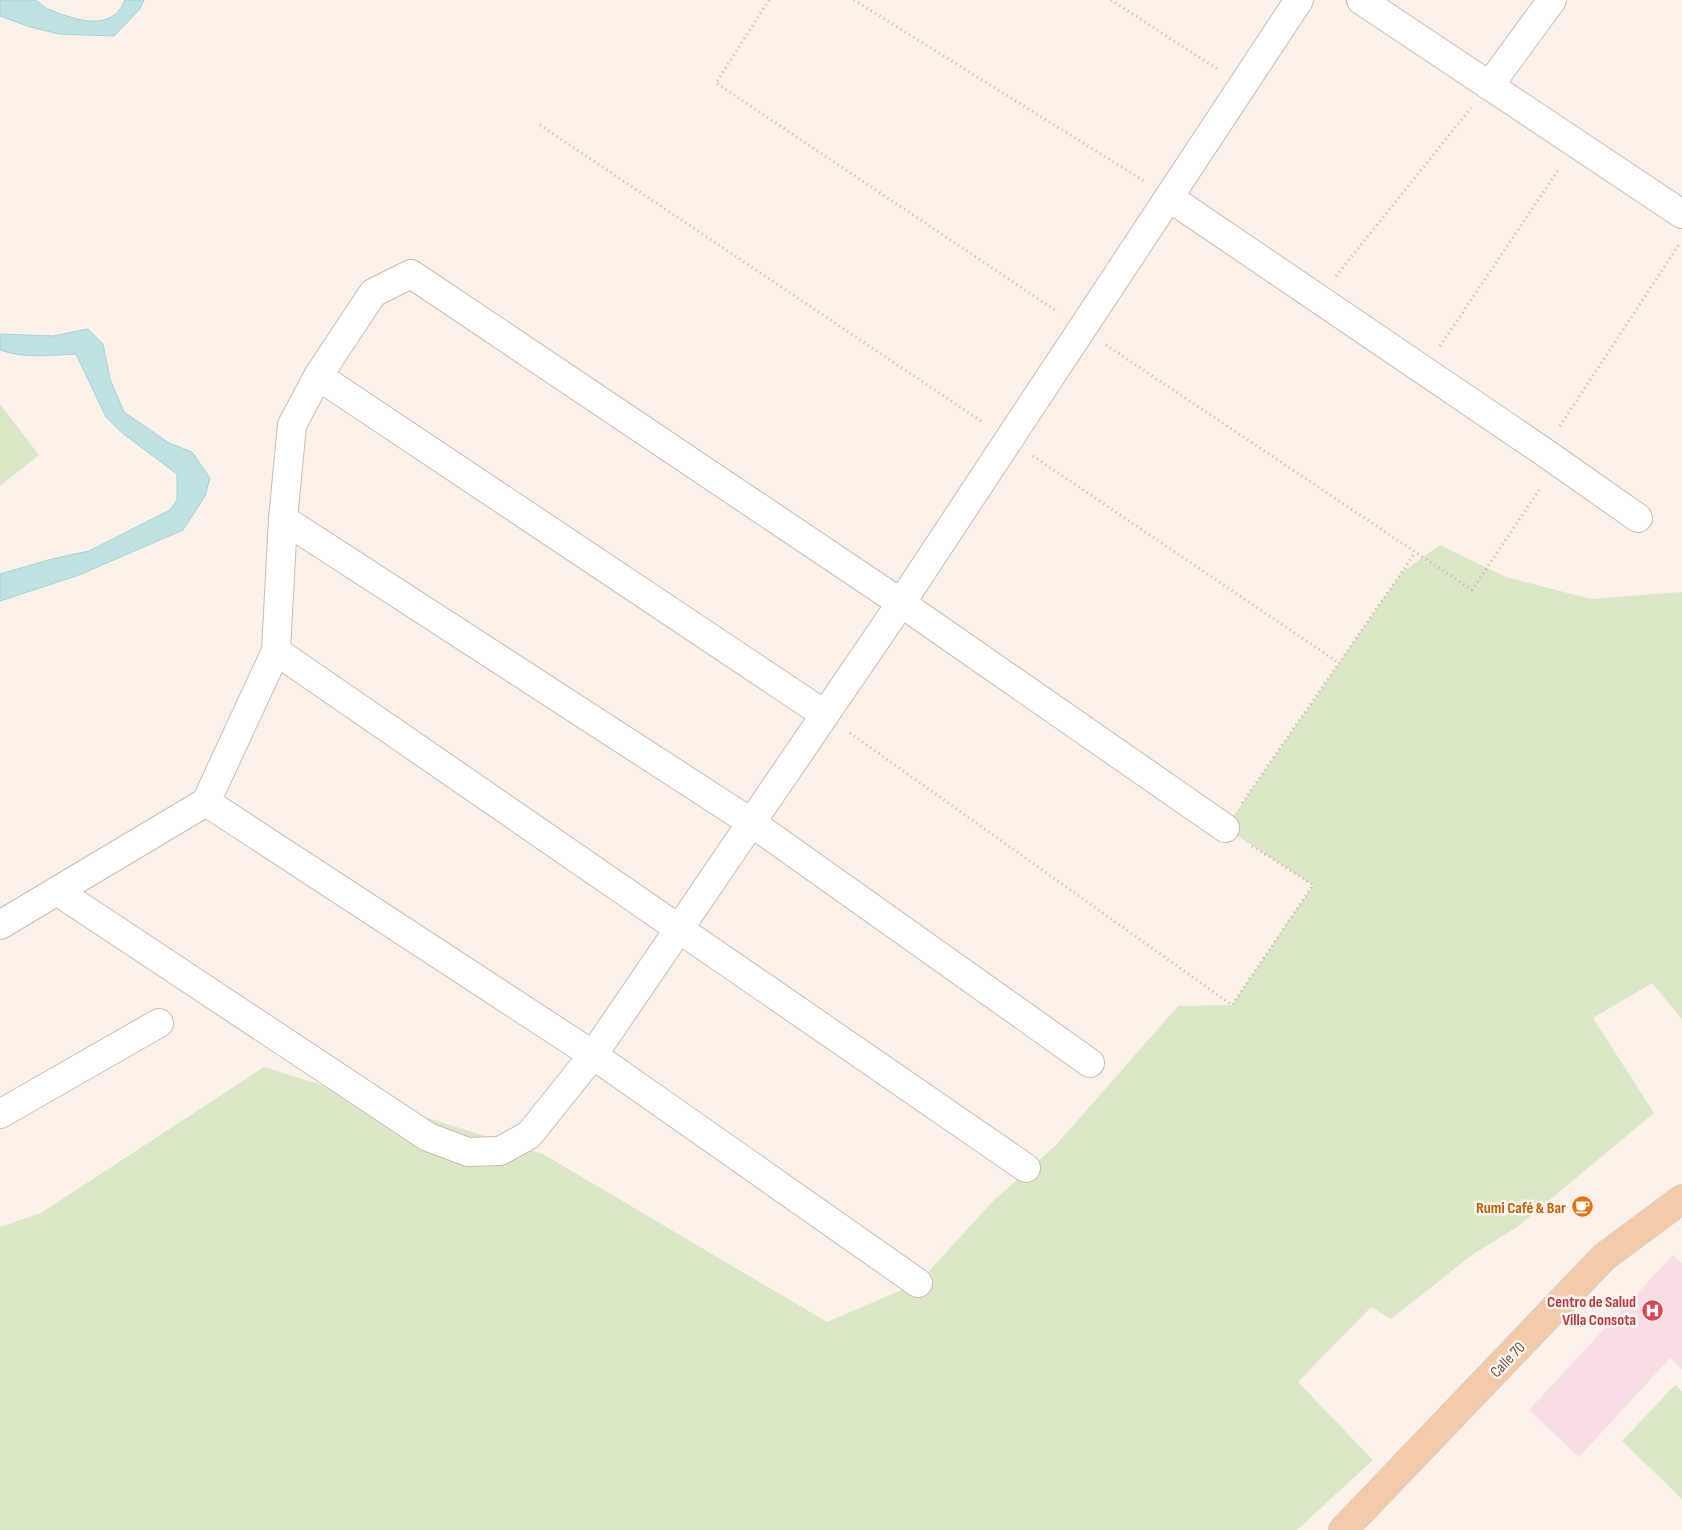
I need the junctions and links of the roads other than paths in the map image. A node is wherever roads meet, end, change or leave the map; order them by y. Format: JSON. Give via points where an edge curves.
{"nodes":[{"id":1,"x":1299,"y":0,"type":"edge"},
{"id":2,"x":1361,"y":0,"type":"edge"},
{"id":3,"x":1552,"y":0,"type":"edge"},
{"id":4,"x":1489,"y":86,"type":"junction"},
{"id":5,"x":1170,"y":198,"type":"junction"},
{"id":6,"x":1682,"y":214,"type":"edge"},
{"id":7,"x":318,"y":376,"type":"junction"},
{"id":8,"x":1638,"y":518,"type":"dead end"},
{"id":9,"x":283,"y":519,"type":"junction"},
{"id":10,"x":901,"y":604,"type":"junction"},
{"id":11,"x":276,"y":651,"type":"junction"},
{"id":12,"x":824,"y":714,"type":"junction"},
{"id":13,"x":206,"y":802,"type":"junction"},
{"id":14,"x":752,"y":822,"type":"junction"},
{"id":15,"x":1225,"y":828,"type":"road end"},
{"id":16,"x":57,"y":891,"type":"junction"},
{"id":17,"x":0,"y":926,"type":"edge"},
{"id":18,"x":679,"y":929,"type":"junction"},
{"id":19,"x":159,"y":1023,"type":"dead end"},
{"id":20,"x":593,"y":1055,"type":"junction"},
{"id":21,"x":1090,"y":1063,"type":"dead end"},
{"id":22,"x":0,"y":1114,"type":"edge"},
{"id":23,"x":1026,"y":1168,"type":"dead end"},
{"id":24,"x":1682,"y":1199,"type":"edge"},
{"id":25,"x":918,"y":1283,"type":"dead end"},
{"id":26,"x":1343,"y":1530,"type":"edge"}],
"edges":[{"from":1,"to":5,"type":"street"},
{"from":2,"to":4,"type":"street"},
{"from":3,"to":4,"type":"street"},
{"from":4,"to":6,"type":"street"},
{"from":5,"to":8,"type":"street"},
{"from":5,"to":10,"type":"street"},
{"from":7,"to":9,"type":"street","via":[[292,425]]},
{"from":7,"to":10,"type":"street","via":[[373,293],[411,274]]},
{"from":7,"to":12,"type":"street"},
{"from":9,"to":11,"type":"street"},
{"from":9,"to":14,"type":"street"},
{"from":10,"to":12,"type":"street"},
{"from":10,"to":15,"type":"street"},
{"from":11,"to":13,"type":"street"},
{"from":11,"to":18,"type":"street"},
{"from":12,"to":14,"type":"street"},
{"from":13,"to":16,"type":"street"},
{"from":13,"to":20,"type":"street"},
{"from":14,"to":18,"type":"street"},
{"from":14,"to":21,"type":"street"},
{"from":16,"to":17,"type":"street"},
{"from":16,"to":20,"type":"street","via":[[428,1137],[468,1152],[500,1151],[529,1135]]},
{"from":18,"to":20,"type":"street"},
{"from":18,"to":23,"type":"street"},
{"from":19,"to":22,"type":"street"},
{"from":20,"to":25,"type":"street"},
{"from":24,"to":26,"type":"main road","name":"Calle 70","via":[[1604,1257]]}]}
